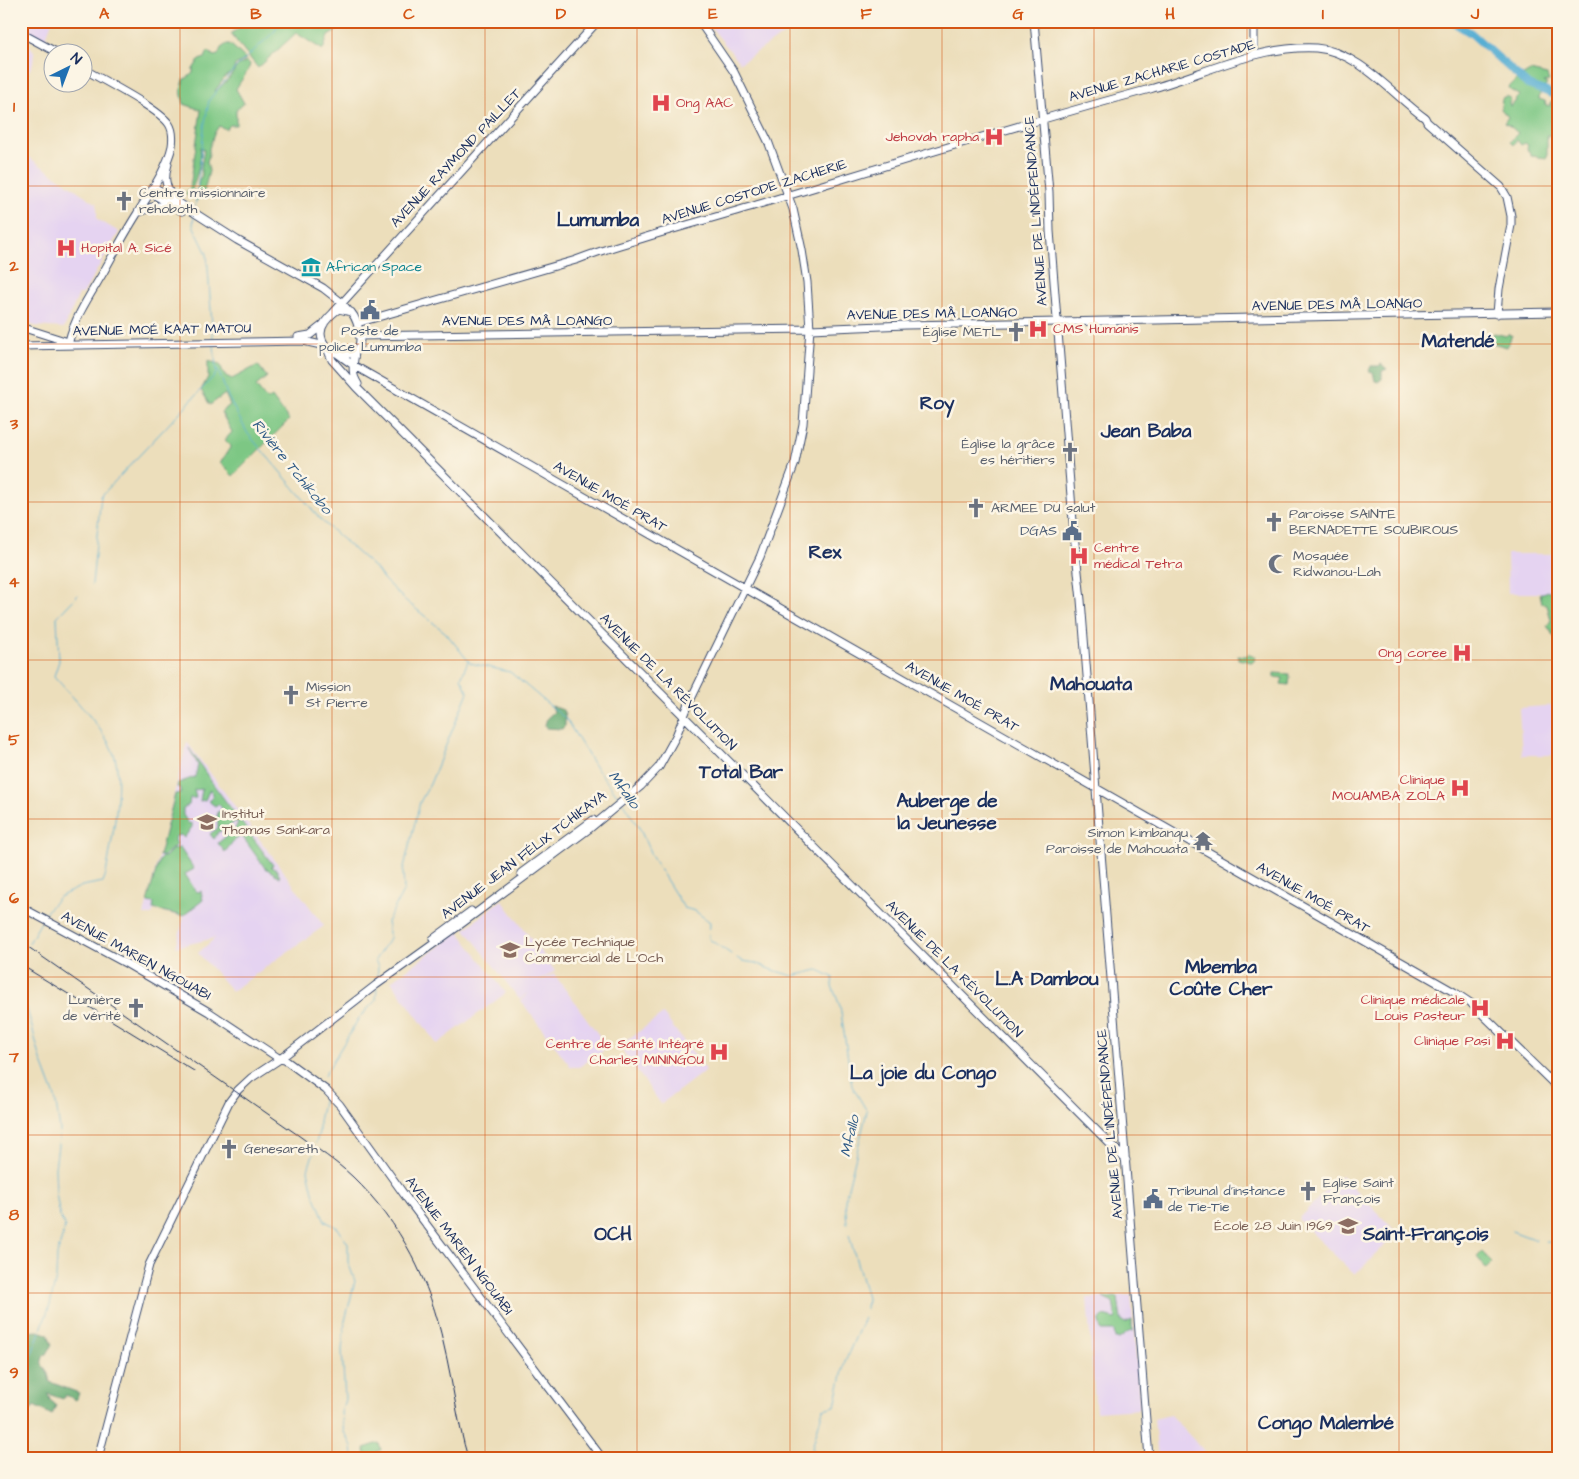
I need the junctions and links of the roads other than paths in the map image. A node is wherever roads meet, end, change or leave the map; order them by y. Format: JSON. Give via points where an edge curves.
{"nodes":[{"id":1,"x":598,"y":21,"type":"edge"},
{"id":2,"x":699,"y":21,"type":"edge"},
{"id":3,"x":1034,"y":21,"type":"edge"},
{"id":4,"x":1254,"y":21,"type":"edge"},
{"id":5,"x":21,"y":33,"type":"edge"},
{"id":6,"x":42,"y":44,"type":"edge"},
{"id":7,"x":1254,"y":56,"type":"junction"},
{"id":8,"x":92,"y":74,"type":"edge"},
{"id":9,"x":1042,"y":119,"type":"junction"},
{"id":10,"x":172,"y":134,"type":"junction"},
{"id":11,"x":152,"y":190,"type":"junction"},
{"id":12,"x":789,"y":195,"type":"junction"},
{"id":13,"x":175,"y":205,"type":"junction"},
{"id":14,"x":137,"y":213,"type":"junction"},
{"id":15,"x":341,"y":302,"type":"junction"},
{"id":16,"x":348,"y":310,"type":"junction"},
{"id":17,"x":1558,"y":312,"type":"edge"},
{"id":18,"x":333,"y":313,"type":"junction"},
{"id":19,"x":1497,"y":314,"type":"junction"},
{"id":20,"x":1057,"y":322,"type":"junction"},
{"id":21,"x":357,"y":323,"type":"junction"},
{"id":22,"x":324,"y":324,"type":"junction"},
{"id":23,"x":21,"y":327,"type":"edge"},
{"id":24,"x":810,"y":329,"type":"junction"},
{"id":25,"x":21,"y":335,"type":"edge"},
{"id":26,"x":360,"y":336,"type":"junction"},
{"id":27,"x":301,"y":339,"type":"junction"},
{"id":28,"x":67,"y":341,"type":"junction"},
{"id":29,"x":22,"y":344,"type":"edge"},
{"id":30,"x":326,"y":346,"type":"junction"},
{"id":31,"x":335,"y":352,"type":"junction"},
{"id":32,"x":355,"y":353,"type":"junction"},
{"id":33,"x":353,"y":365,"type":"junction"},
{"id":34,"x":745,"y":588,"type":"junction"},
{"id":35,"x":683,"y":716,"type":"junction"},
{"id":36,"x":1096,"y":788,"type":"junction"},
{"id":37,"x":21,"y":907,"type":"edge"},
{"id":38,"x":280,"y":1058,"type":"junction"},
{"id":39,"x":1558,"y":1088,"type":"edge"},
{"id":40,"x":1126,"y":1157,"type":"junction"},
{"id":41,"x":98,"y":1458,"type":"edge"},
{"id":42,"x":602,"y":1458,"type":"edge"},
{"id":43,"x":1149,"y":1458,"type":"edge"}],
"edges":[{"from":1,"to":15,"type":"street","name":"AVENUE RAYMOND PAILLET"},
{"from":2,"to":12,"type":"street","name":"AVENUE JEAN FÉLIX TCHIKAYA","via":[[744,89]]},
{"from":3,"to":9,"type":"street","name":"AVENUE DE L'INDÉPENDANCE"},
{"from":4,"to":7,"type":"street"},
{"from":5,"to":6,"type":"street"},
{"from":7,"to":9,"type":"street","name":"AVENUE ZACHARIE COSTADE"},
{"from":7,"to":19,"type":"street","name":"AVENUE ZACHARIE COSTADE","via":[[1315,48],[1349,58],[1425,118],[1500,187],[1511,216]]},
{"from":8,"to":10,"type":"street","via":[[157,113],[170,125]]},
{"from":9,"to":12,"type":"street","name":"AVENUE COSTODE ZACHERIE"},
{"from":9,"to":20,"type":"street","name":"AVENUE DE L'INDÉPENDANCE"},
{"from":10,"to":11,"type":"street","via":[[172,146]]},
{"from":10,"to":13,"type":"street","via":[[174,142],[165,185]]},
{"from":11,"to":13,"type":"street"},
{"from":11,"to":14,"type":"street"},
{"from":12,"to":21,"type":"street","name":"AVENUE COSTODE ZACHERIE"},
{"from":12,"to":24,"type":"street","name":"AVENUE JEAN FÉLIX TCHIKAYA","via":[[802,250]]},
{"from":13,"to":14,"type":"street","via":[[152,206]]},
{"from":13,"to":15,"type":"street","via":[[322,288]]},
{"from":14,"to":28,"type":"street"},
{"from":15,"to":16,"type":"street"},
{"from":15,"to":18,"type":"street","name":"AVENUE RAYMOND PAILLET"},
{"from":16,"to":18,"type":"street","via":[[340,309]]},
{"from":16,"to":21,"type":"street"},
{"from":17,"to":19,"type":"street","name":"AVENUE DES MÂ LOANGO"},
{"from":18,"to":22,"type":"street"},
{"from":19,"to":20,"type":"street","name":"AVENUE DES MÂ LOANGO"},
{"from":20,"to":24,"type":"street","name":"AVENUE DES MÂ LOANGO"},
{"from":20,"to":36,"type":"street","name":"AVENUE DE L'INDÉPENDANCE"},
{"from":21,"to":26,"type":"street"},
{"from":22,"to":27,"type":"street"},
{"from":22,"to":30,"type":"street","via":[[320,337]]},
{"from":23,"to":28,"type":"street"},
{"from":24,"to":26,"type":"street","name":"AVENUE DES MÂ LOANGO"},
{"from":24,"to":34,"type":"street","name":"AVENUE JEAN FÉLIX TCHIKAYA","via":[[803,424],[795,463]]},
{"from":25,"to":29,"type":"street"},
{"from":26,"to":32,"type":"street"},
{"from":27,"to":28,"type":"street","name":"AVENUE MOÉ KAAT MATOU"},
{"from":27,"to":29,"type":"street","name":"AVENUE MOÉ KAAT MATOU"},
{"from":27,"to":30,"type":"street"},
{"from":28,"to":29,"type":"street","name":"AVENUE MOÉ KAAT MATOU"},
{"from":30,"to":31,"type":"street"},
{"from":30,"to":35,"type":"street","name":"AVENUE DE LA RÉVOLUTION","via":[[332,360],[356,387]]},
{"from":31,"to":32,"type":"street","via":[[346,356]]},
{"from":31,"to":33,"type":"street","name":"AVENUE MOÉ PRAT"},
{"from":32,"to":33,"type":"street","name":"AVENUE DE LA RÉVOLUTION"},
{"from":33,"to":34,"type":"street","name":"AVENUE MOÉ PRAT"},
{"from":33,"to":35,"type":"street","name":"AVENUE DE LA RÉVOLUTION","via":[[354,378],[359,386]]},
{"from":34,"to":35,"type":"street","name":"AVENUE JEAN FÉLIX TCHIKAYA"},
{"from":34,"to":36,"type":"street","name":"AVENUE MOÉ PRAT"},
{"from":35,"to":38,"type":"street","name":"AVENUE JEAN FÉLIX TCHIKAYA","via":[[659,767],[627,799]]},
{"from":35,"to":40,"type":"street","name":"AVENUE DE LA RÉVOLUTION"},
{"from":35,"to":40,"type":"street","name":"AVENUE DE LA RÉVOLUTION"},
{"from":36,"to":39,"type":"street","name":"AVENUE MOÉ PRAT","via":[[1454,992],[1478,1010]]},
{"from":36,"to":40,"type":"street","name":"AVENUE DE L'INDÉPENDANCE"},
{"from":37,"to":38,"type":"street","name":"AVENUE MARIEN NGOUABI","via":[[127,964]]},
{"from":38,"to":41,"type":"street","name":"AVENUE JEAN FÉLIX TCHIKAYA","via":[[251,1078],[229,1102],[149,1265]]},
{"from":38,"to":42,"type":"street","name":"AVENUE MARIEN NGOUABI","via":[[326,1090],[340,1105]]},
{"from":40,"to":43,"type":"street","name":"AVENUE DE L'INDÉPENDANCE"}]}
